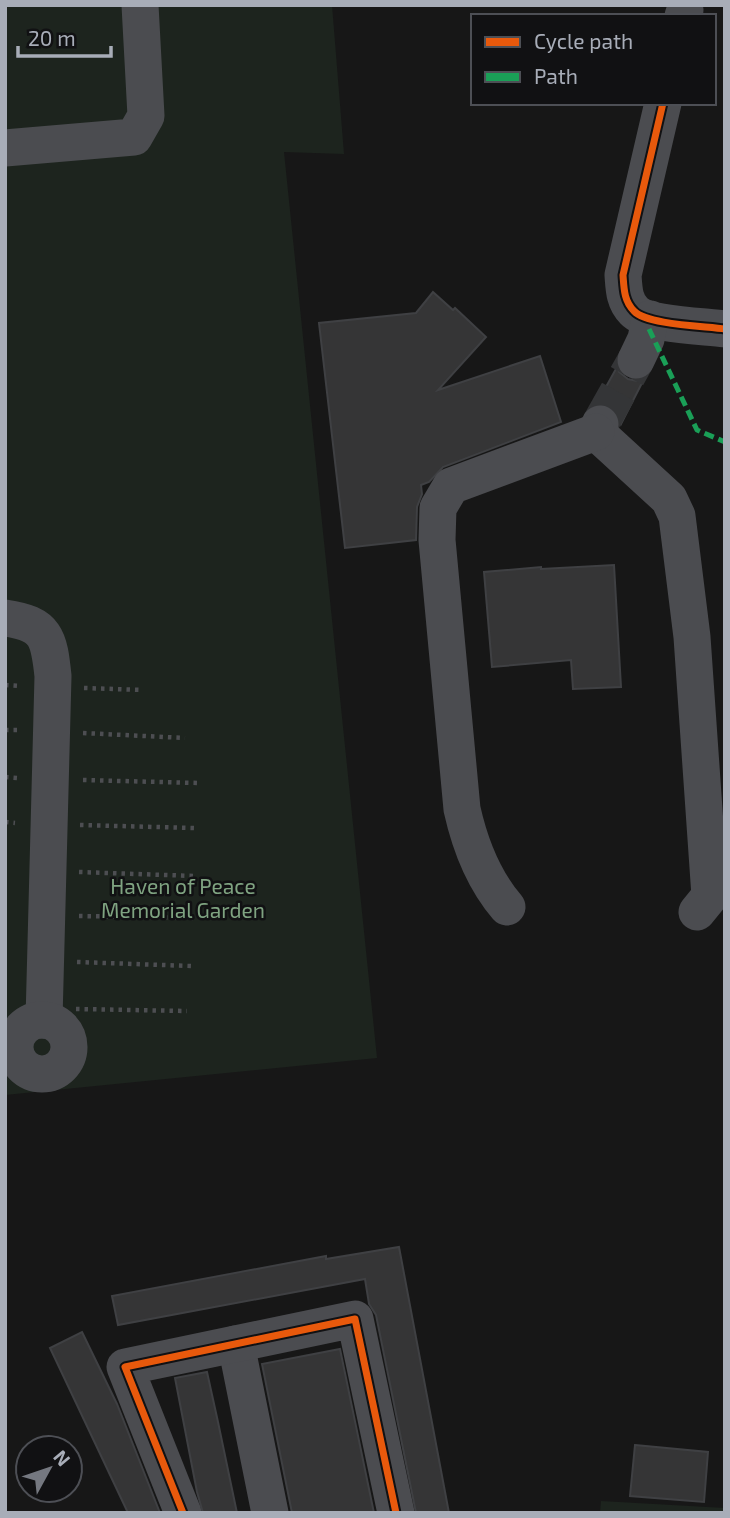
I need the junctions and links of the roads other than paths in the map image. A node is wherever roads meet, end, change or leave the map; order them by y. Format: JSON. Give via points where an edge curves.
{"nodes":[{"id":1,"x":140,"y":5,"type":"edge"},
{"id":2,"x":663,"y":105,"type":"edge"},
{"id":3,"x":5,"y":148,"type":"edge"},
{"id":4,"x":650,"y":319,"type":"junction"},
{"id":5,"x":725,"y":329,"type":"edge"},
{"id":6,"x":636,"y":360,"type":"tunnel mouth"},
{"id":7,"x":5,"y":618,"type":"edge"},
{"id":8,"x":507,"y":907,"type":"dead end"},
{"id":9,"x":697,"y":912,"type":"dead end"},
{"id":10,"x":10,"y":1050,"type":"edge"},
{"id":11,"x":236,"y":1344,"type":"junction"},
{"id":12,"x":183,"y":1513,"type":"edge"},
{"id":13,"x":270,"y":1513,"type":"edge"},
{"id":14,"x":396,"y":1513,"type":"edge"}],
"edges":[{"from":1,"to":3,"type":"street","via":[[146,116],[134,136]]},
{"from":2,"to":4,"type":"street","via":[[623,275],[624,296],[635,313]]},
{"from":4,"to":5,"type":"street"},
{"from":4,"to":6,"type":"street"},
{"from":7,"to":10,"type":"street","via":[[23,620],[50,644],[53,676],[44,1014],[62,1028],[69,1048],[67,1060],[48,1074],[27,1070]]},
{"from":8,"to":9,"type":"street","via":[[492,890],[468,838],[462,809],[437,540],[438,508],[452,486],[598,428],[669,499],[677,516],[692,637],[710,897]]},
{"from":11,"to":12,"type":"street","via":[[125,1367]]},
{"from":11,"to":13,"type":"street"},
{"from":11,"to":14,"type":"street","via":[[355,1319]]}]}
